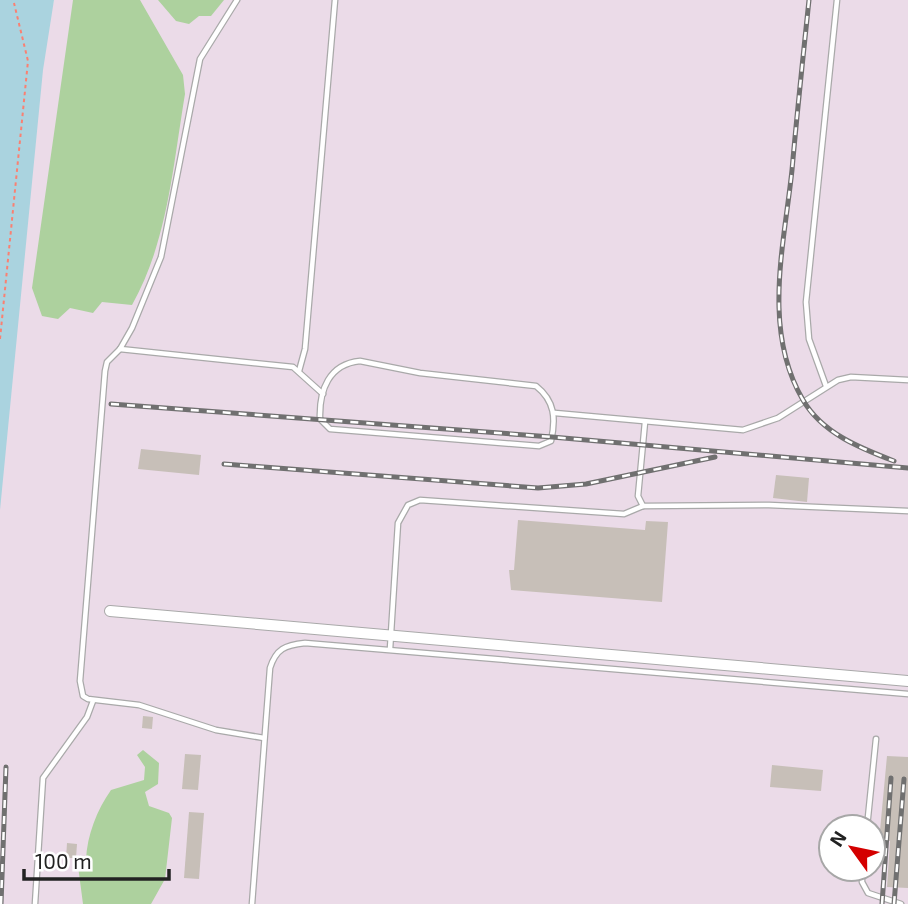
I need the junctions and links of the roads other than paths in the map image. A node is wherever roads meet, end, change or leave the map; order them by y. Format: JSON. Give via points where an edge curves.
{"nodes":[{"id":1,"x":237,"y":0,"type":"edge"},
{"id":2,"x":335,"y":0,"type":"edge"},
{"id":3,"x":838,"y":0,"type":"edge"},
{"id":4,"x":120,"y":349,"type":"junction"},
{"id":5,"x":299,"y":371,"type":"junction"},
{"id":6,"x":908,"y":380,"type":"edge"},
{"id":7,"x":826,"y":386,"type":"junction"},
{"id":8,"x":323,"y":394,"type":"junction"},
{"id":9,"x":555,"y":413,"type":"junction"},
{"id":10,"x":645,"y":422,"type":"junction"},
{"id":11,"x":643,"y":506,"type":"junction"},
{"id":12,"x":908,"y":511,"type":"edge"},
{"id":13,"x":110,"y":611,"type":"dead end"},
{"id":14,"x":391,"y":636,"type":"junction"},
{"id":15,"x":390,"y":649,"type":"junction"},
{"id":16,"x":908,"y":681,"type":"edge"},
{"id":17,"x":908,"y":694,"type":"edge"},
{"id":18,"x":93,"y":700,"type":"junction"},
{"id":19,"x":264,"y":738,"type":"junction"},
{"id":20,"x":876,"y":739,"type":"dead end"},
{"id":21,"x":868,"y":813,"type":"edge"},
{"id":22,"x":863,"y":883,"type":"edge"},
{"id":23,"x":35,"y":904,"type":"edge"},
{"id":24,"x":252,"y":904,"type":"edge"},
{"id":25,"x":901,"y":904,"type":"edge"}],
"edges":[{"from":1,"to":4,"type":"lane","via":[[200,59],[166,242]]},
{"from":2,"to":5,"type":"lane","via":[[305,349]]},
{"from":3,"to":7,"type":"lane","via":[[806,302],[808,339]]},
{"from":4,"to":5,"type":"lane","via":[[282,365]]},
{"from":4,"to":18,"type":"lane","via":[[107,362],[104,379],[80,681],[83,696]]},
{"from":5,"to":8,"type":"lane"},
{"from":6,"to":7,"type":"lane","via":[[850,377]]},
{"from":7,"to":10,"type":"lane","via":[[778,418],[743,430]]},
{"from":8,"to":9,"type":"lane","via":[[335,369],[360,361],[421,373],[527,383],[543,391]]},
{"from":8,"to":9,"type":"lane","via":[[320,419],[324,426],[337,430],[545,446],[551,442]]},
{"from":9,"to":10,"type":"lane"},
{"from":10,"to":11,"type":"lane","via":[[638,495]]},
{"from":11,"to":12,"type":"lane"},
{"from":11,"to":14,"type":"lane","via":[[624,514],[427,499],[414,502],[398,523]]},
{"from":13,"to":14,"type":"street"},
{"from":14,"to":15,"type":"lane"},
{"from":14,"to":16,"type":"street"},
{"from":15,"to":17,"type":"lane"},
{"from":15,"to":19,"type":"lane","via":[[305,643],[279,650],[270,668]]},
{"from":18,"to":19,"type":"lane","via":[[139,705],[216,730]]},
{"from":18,"to":23,"type":"lane","via":[[88,718],[43,778]]},
{"from":19,"to":24,"type":"lane"},
{"from":20,"to":21,"type":"lane"},
{"from":22,"to":25,"type":"lane","via":[[868,893]]}]}
